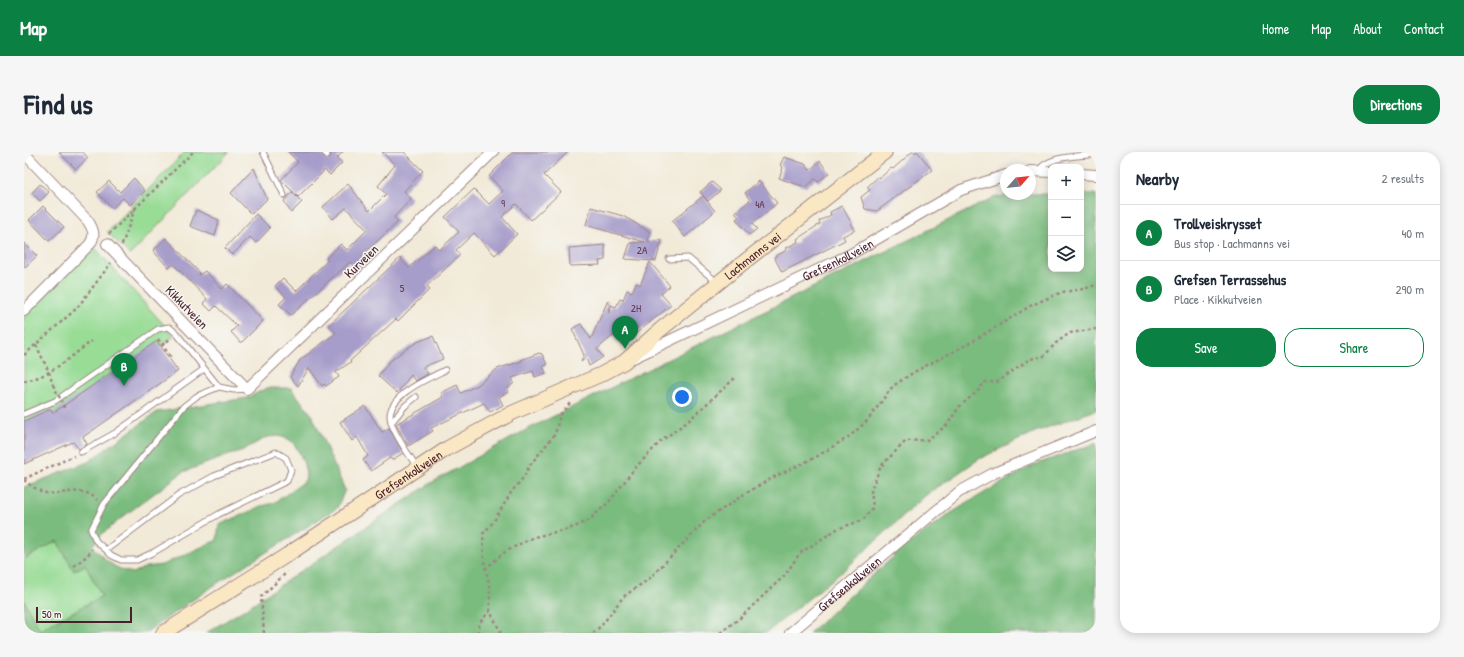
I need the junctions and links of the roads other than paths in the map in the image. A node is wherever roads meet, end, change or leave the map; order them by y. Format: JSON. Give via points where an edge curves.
{"nodes":[{"id":1,"x":263,"y":152,"type":"edge"},
{"id":2,"x":493,"y":152,"type":"edge"},
{"id":3,"x":885,"y":152,"type":"edge"},
{"id":4,"x":24,"y":153,"type":"edge"},
{"id":5,"x":1096,"y":154,"type":"edge"},
{"id":6,"x":1036,"y":169,"type":"edge"},
{"id":7,"x":1036,"y":171,"type":"edge"},
{"id":8,"x":1048,"y":172,"type":"edge"},
{"id":9,"x":1084,"y":174,"type":"edge"},
{"id":10,"x":1096,"y":175,"type":"edge"},
{"id":11,"x":1000,"y":177,"type":"edge"},
{"id":12,"x":284,"y":195,"type":"dead end"},
{"id":13,"x":108,"y":240,"type":"road end"},
{"id":14,"x":669,"y":259,"type":"dead end"},
{"id":15,"x":718,"y":283,"type":"junction"},
{"id":16,"x":24,"y":311,"type":"edge"},
{"id":17,"x":660,"y":330,"type":"junction"},
{"id":18,"x":667,"y":343,"type":"junction"},
{"id":19,"x":624,"y":362,"type":"junction"},
{"id":20,"x":204,"y":369,"type":"junction"},
{"id":21,"x":444,"y":370,"type":"dead end"},
{"id":22,"x":219,"y":386,"type":"junction"},
{"id":23,"x":247,"y":389,"type":"junction"},
{"id":24,"x":416,"y":398,"type":"dead end"},
{"id":25,"x":24,"y":414,"type":"edge"},
{"id":26,"x":391,"y":422,"type":"junction"},
{"id":27,"x":1096,"y":431,"type":"edge"},
{"id":28,"x":81,"y":452,"type":"road end"},
{"id":29,"x":417,"y":467,"type":"junction"},
{"id":30,"x":106,"y":550,"type":"junction"},
{"id":31,"x":163,"y":633,"type":"edge"},
{"id":32,"x":790,"y":633,"type":"edge"}],
"edges":[{"from":1,"to":12,"type":"lane"},
{"from":2,"to":23,"type":"street","name":"Kurveien"},
{"from":3,"to":15,"type":"street","name":"Lachmanns vei"},
{"from":4,"to":16,"type":"street","via":[[88,221],[94,231],[90,244]]},
{"from":5,"to":6,"type":"lane","via":[[1052,160]]},
{"from":7,"to":8,"type":"street"},
{"from":9,"to":10,"type":"street"},
{"from":11,"to":18,"type":"street","name":"Grefsenkollveien","via":[[960,190],[851,254]]},
{"from":13,"to":23,"type":"street","name":"Kikkutveien"},
{"from":14,"to":15,"type":"lane","via":[[688,258]]},
{"from":15,"to":17,"type":"street","name":"Lachmanns vei"},
{"from":17,"to":18,"type":"street"},
{"from":17,"to":19,"type":"street","name":"Lachmanns vei"},
{"from":18,"to":19,"type":"street","name":"Grefsenkollveien"},
{"from":19,"to":29,"type":"street","name":"Grefsenkollveien","via":[[512,413]]},
{"from":20,"to":22,"type":"lane"},
{"from":20,"to":25,"type":"lane","via":[[169,327],[158,329],[55,401]]},
{"from":20,"to":28,"type":"lane","via":[[115,433]]},
{"from":21,"to":26,"type":"lane","via":[[412,387],[398,398],[392,409]]},
{"from":22,"to":23,"type":"lane","via":[[234,390]]},
{"from":22,"to":30,"type":"lane","via":[[197,396],[184,406],[104,505],[91,530],[96,541]]},
{"from":24,"to":26,"type":"lane"},
{"from":26,"to":29,"type":"lane"},
{"from":27,"to":32,"type":"street","name":"Grefsenkollveien","via":[[994,473],[959,492]]},
{"from":29,"to":31,"type":"street","name":"Grefsenkollveien","via":[[287,555]]},
{"from":30,"to":30,"type":"lane","via":[[179,495],[214,476],[276,452],[286,458],[291,470],[287,481],[219,514],[154,552],[137,560],[121,560]]}]}
